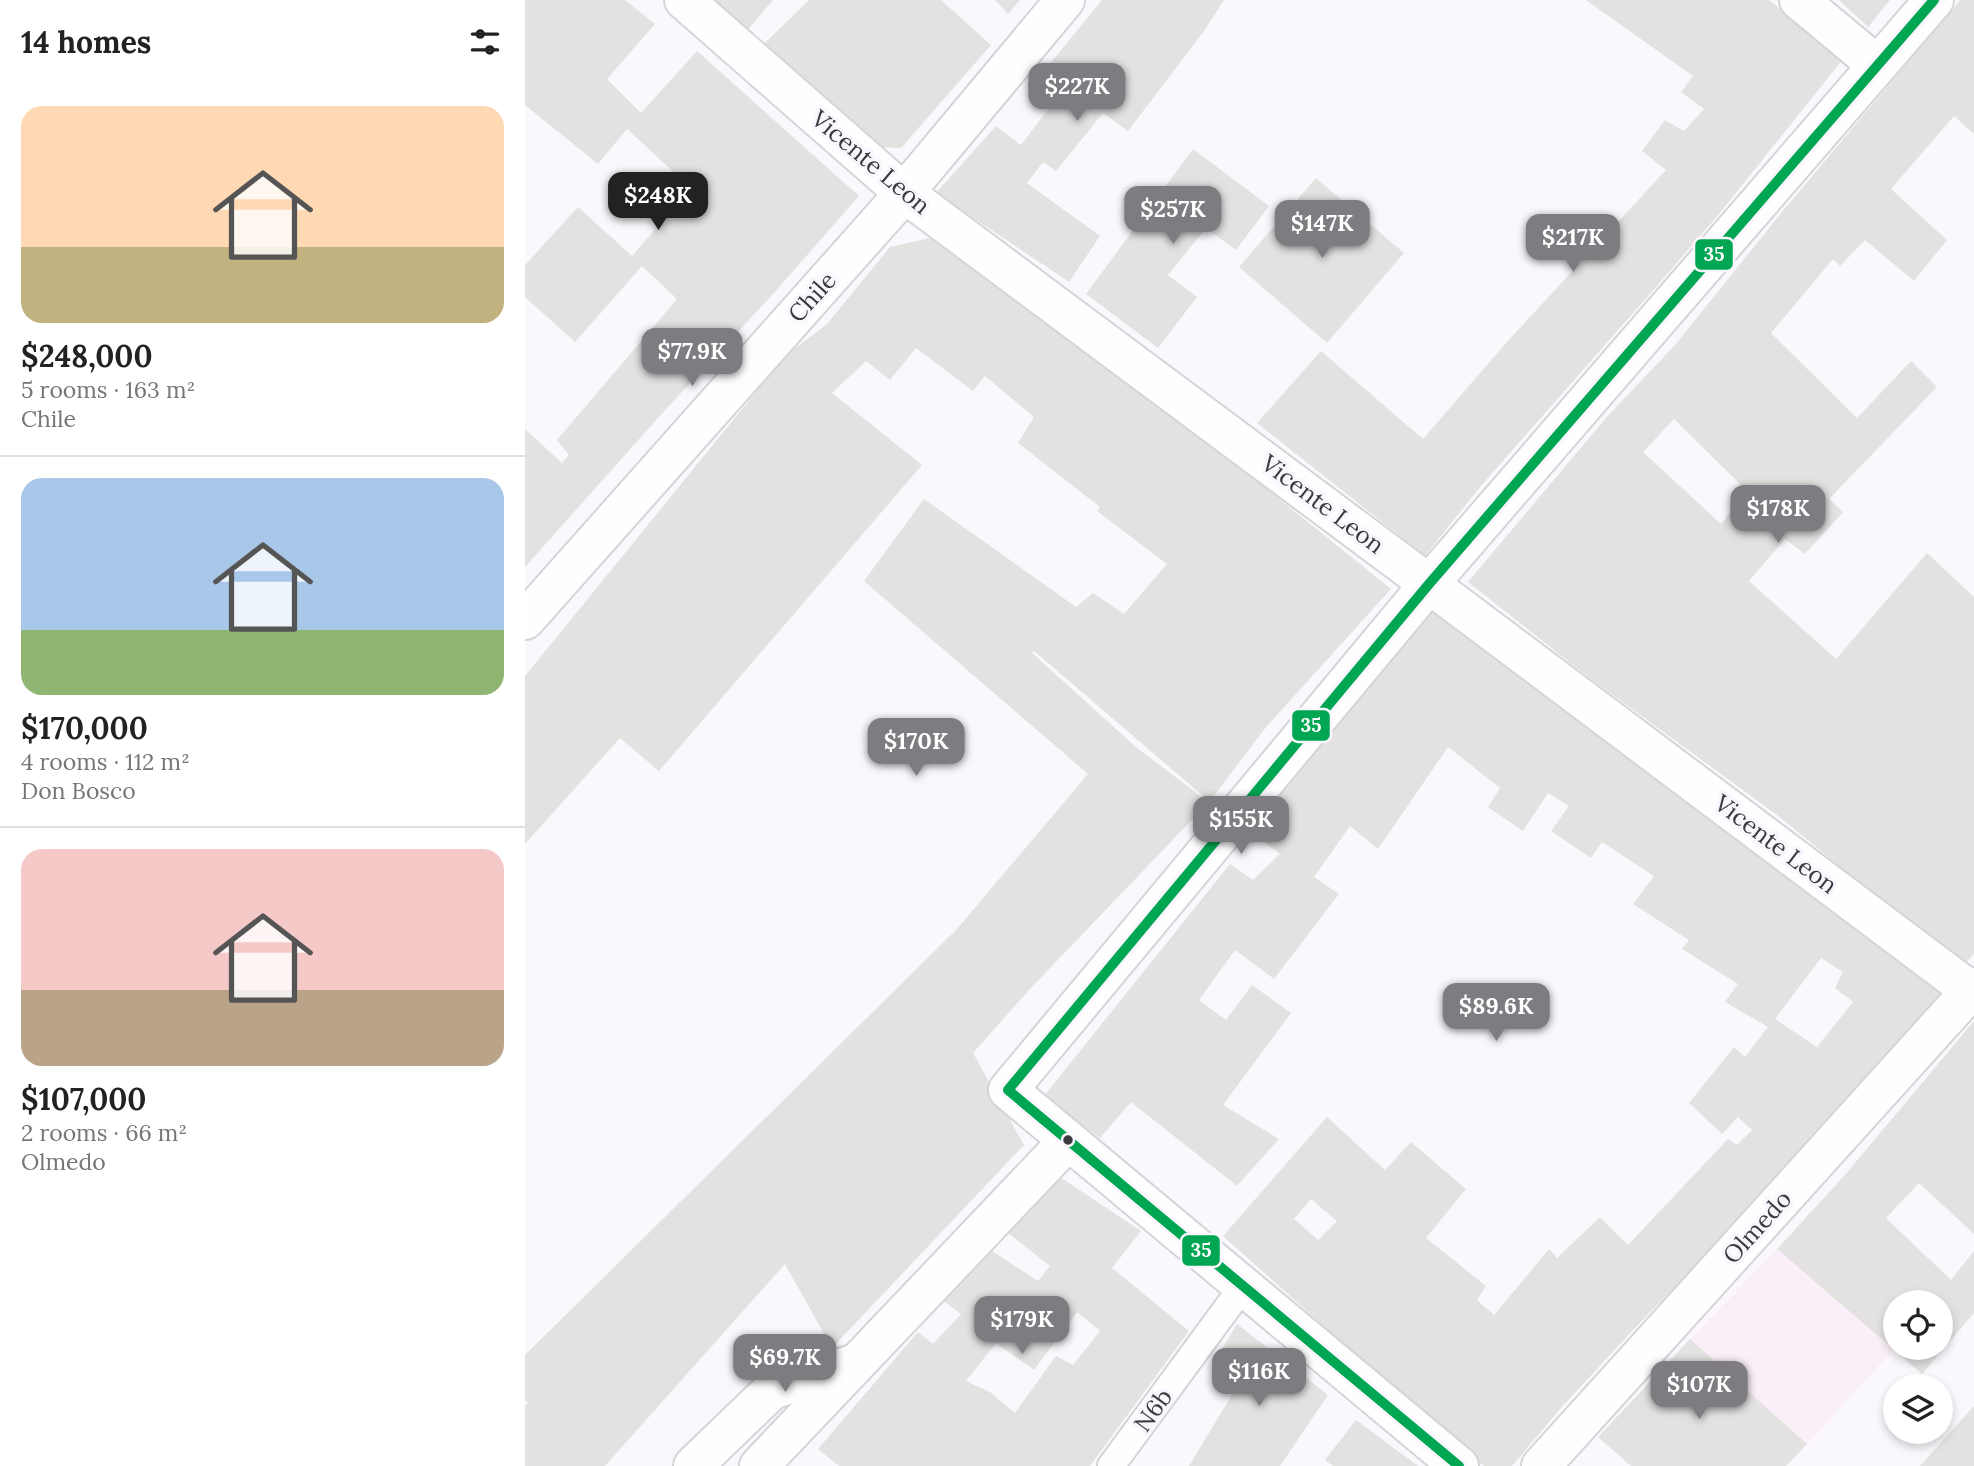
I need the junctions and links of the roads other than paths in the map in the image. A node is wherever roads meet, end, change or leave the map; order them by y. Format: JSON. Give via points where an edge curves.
{"nodes":[{"id":1,"x":684,"y":0,"type":"edge"},
{"id":2,"x":1065,"y":0,"type":"edge"},
{"id":3,"x":1798,"y":0,"type":"edge"},
{"id":4,"x":1934,"y":0,"type":"edge"},
{"id":5,"x":1878,"y":65,"type":"junction"},
{"id":6,"x":903,"y":192,"type":"junction"},
{"id":7,"x":1429,"y":584,"type":"junction"},
{"id":8,"x":525,"y":620,"type":"edge"},
{"id":9,"x":1973,"y":990,"type":"edge"},
{"id":10,"x":1068,"y":1141,"type":"junction"},
{"id":11,"x":1244,"y":1285,"type":"junction"},
{"id":12,"x":855,"y":1363,"type":"junction"},
{"id":13,"x":693,"y":1466,"type":"edge"},
{"id":14,"x":759,"y":1466,"type":"edge"},
{"id":15,"x":1111,"y":1466,"type":"edge"},
{"id":16,"x":1459,"y":1466,"type":"edge"},
{"id":17,"x":1541,"y":1466,"type":"edge"}],
"edges":[{"from":1,"to":6,"type":"street","name":"Vicente Leon"},
{"from":2,"to":6,"type":"street","name":"Chile"},
{"from":3,"to":5,"type":"street"},
{"from":4,"to":5,"type":"street"},
{"from":5,"to":7,"type":"street"},
{"from":6,"to":7,"type":"street","name":"Vicente Leon"},
{"from":6,"to":8,"type":"street","name":"Chile"},
{"from":7,"to":9,"type":"street","name":"Vicente Leon"},
{"from":7,"to":10,"type":"street","via":[[1007,1090]]},
{"from":9,"to":17,"type":"street","name":"Olmedo"},
{"from":10,"to":11,"type":"street"},
{"from":10,"to":12,"type":"street"},
{"from":11,"to":15,"type":"lane","name":"N6b"},
{"from":11,"to":16,"type":"street"},
{"from":12,"to":13,"type":"street","via":[[772,1390]]},
{"from":12,"to":14,"type":"street"}]}
